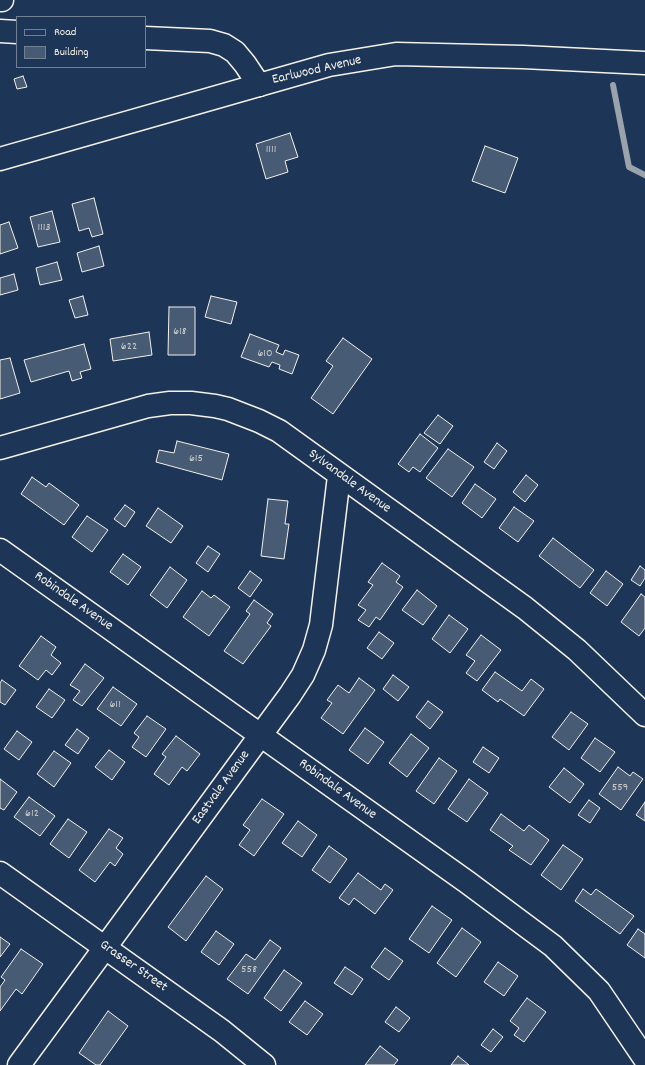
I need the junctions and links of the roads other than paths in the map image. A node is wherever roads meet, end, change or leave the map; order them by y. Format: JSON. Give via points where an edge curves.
{"nodes":[{"id":1,"x":0,"y":31,"type":"edge"},
{"id":2,"x":16,"y":32,"type":"edge"},
{"id":3,"x":146,"y":38,"type":"edge"},
{"id":4,"x":645,"y":63,"type":"edge"},
{"id":5,"x":258,"y":85,"type":"junction"},
{"id":6,"x":0,"y":159,"type":"edge"},
{"id":7,"x":0,"y":448,"type":"edge"},
{"id":8,"x":339,"y":476,"type":"junction"},
{"id":9,"x":0,"y":550,"type":"edge"},
{"id":10,"x":645,"y":715,"type":"edge"},
{"id":11,"x":261,"y":735,"type":"junction"},
{"id":12,"x":0,"y":873,"type":"edge"},
{"id":13,"x":105,"y":947,"type":"junction"},
{"id":14,"x":645,"y":1059,"type":"edge"},
{"id":15,"x":19,"y":1065,"type":"edge"},
{"id":16,"x":264,"y":1065,"type":"edge"}],
"edges":[{"from":1,"to":2,"type":"main road"},
{"from":3,"to":5,"type":"main road","via":[[210,41],[224,45],[236,52]]},
{"from":4,"to":5,"type":"main road","name":"Earlwood Avenue","via":[[523,56],[396,54],[329,65]]},
{"from":5,"to":6,"type":"main road","name":"Earlwood Avenue"},
{"from":7,"to":8,"type":"main road","name":"Sylvandale Avenue","via":[[148,406],[191,403],[228,409],[259,421],[279,432]]},
{"from":8,"to":10,"type":"main road","name":"Sylvandale Avenue","via":[[533,614],[581,654]]},
{"from":8,"to":11,"type":"main road","name":"Eastvale Avenue","via":[[318,637],[309,663],[297,685]]},
{"from":9,"to":11,"type":"main road","name":"Robindale Avenue"},
{"from":11,"to":13,"type":"main road","name":"Eastvale Avenue"},
{"from":11,"to":14,"type":"main road","name":"Robindale Avenue","via":[[553,946],[599,991]]},
{"from":12,"to":13,"type":"main road","name":"Grasser Street"},
{"from":13,"to":15,"type":"main road","name":"Eastvale Avenue"},
{"from":13,"to":16,"type":"main road","name":"Grasser Street","via":[[222,1031]]}]}
